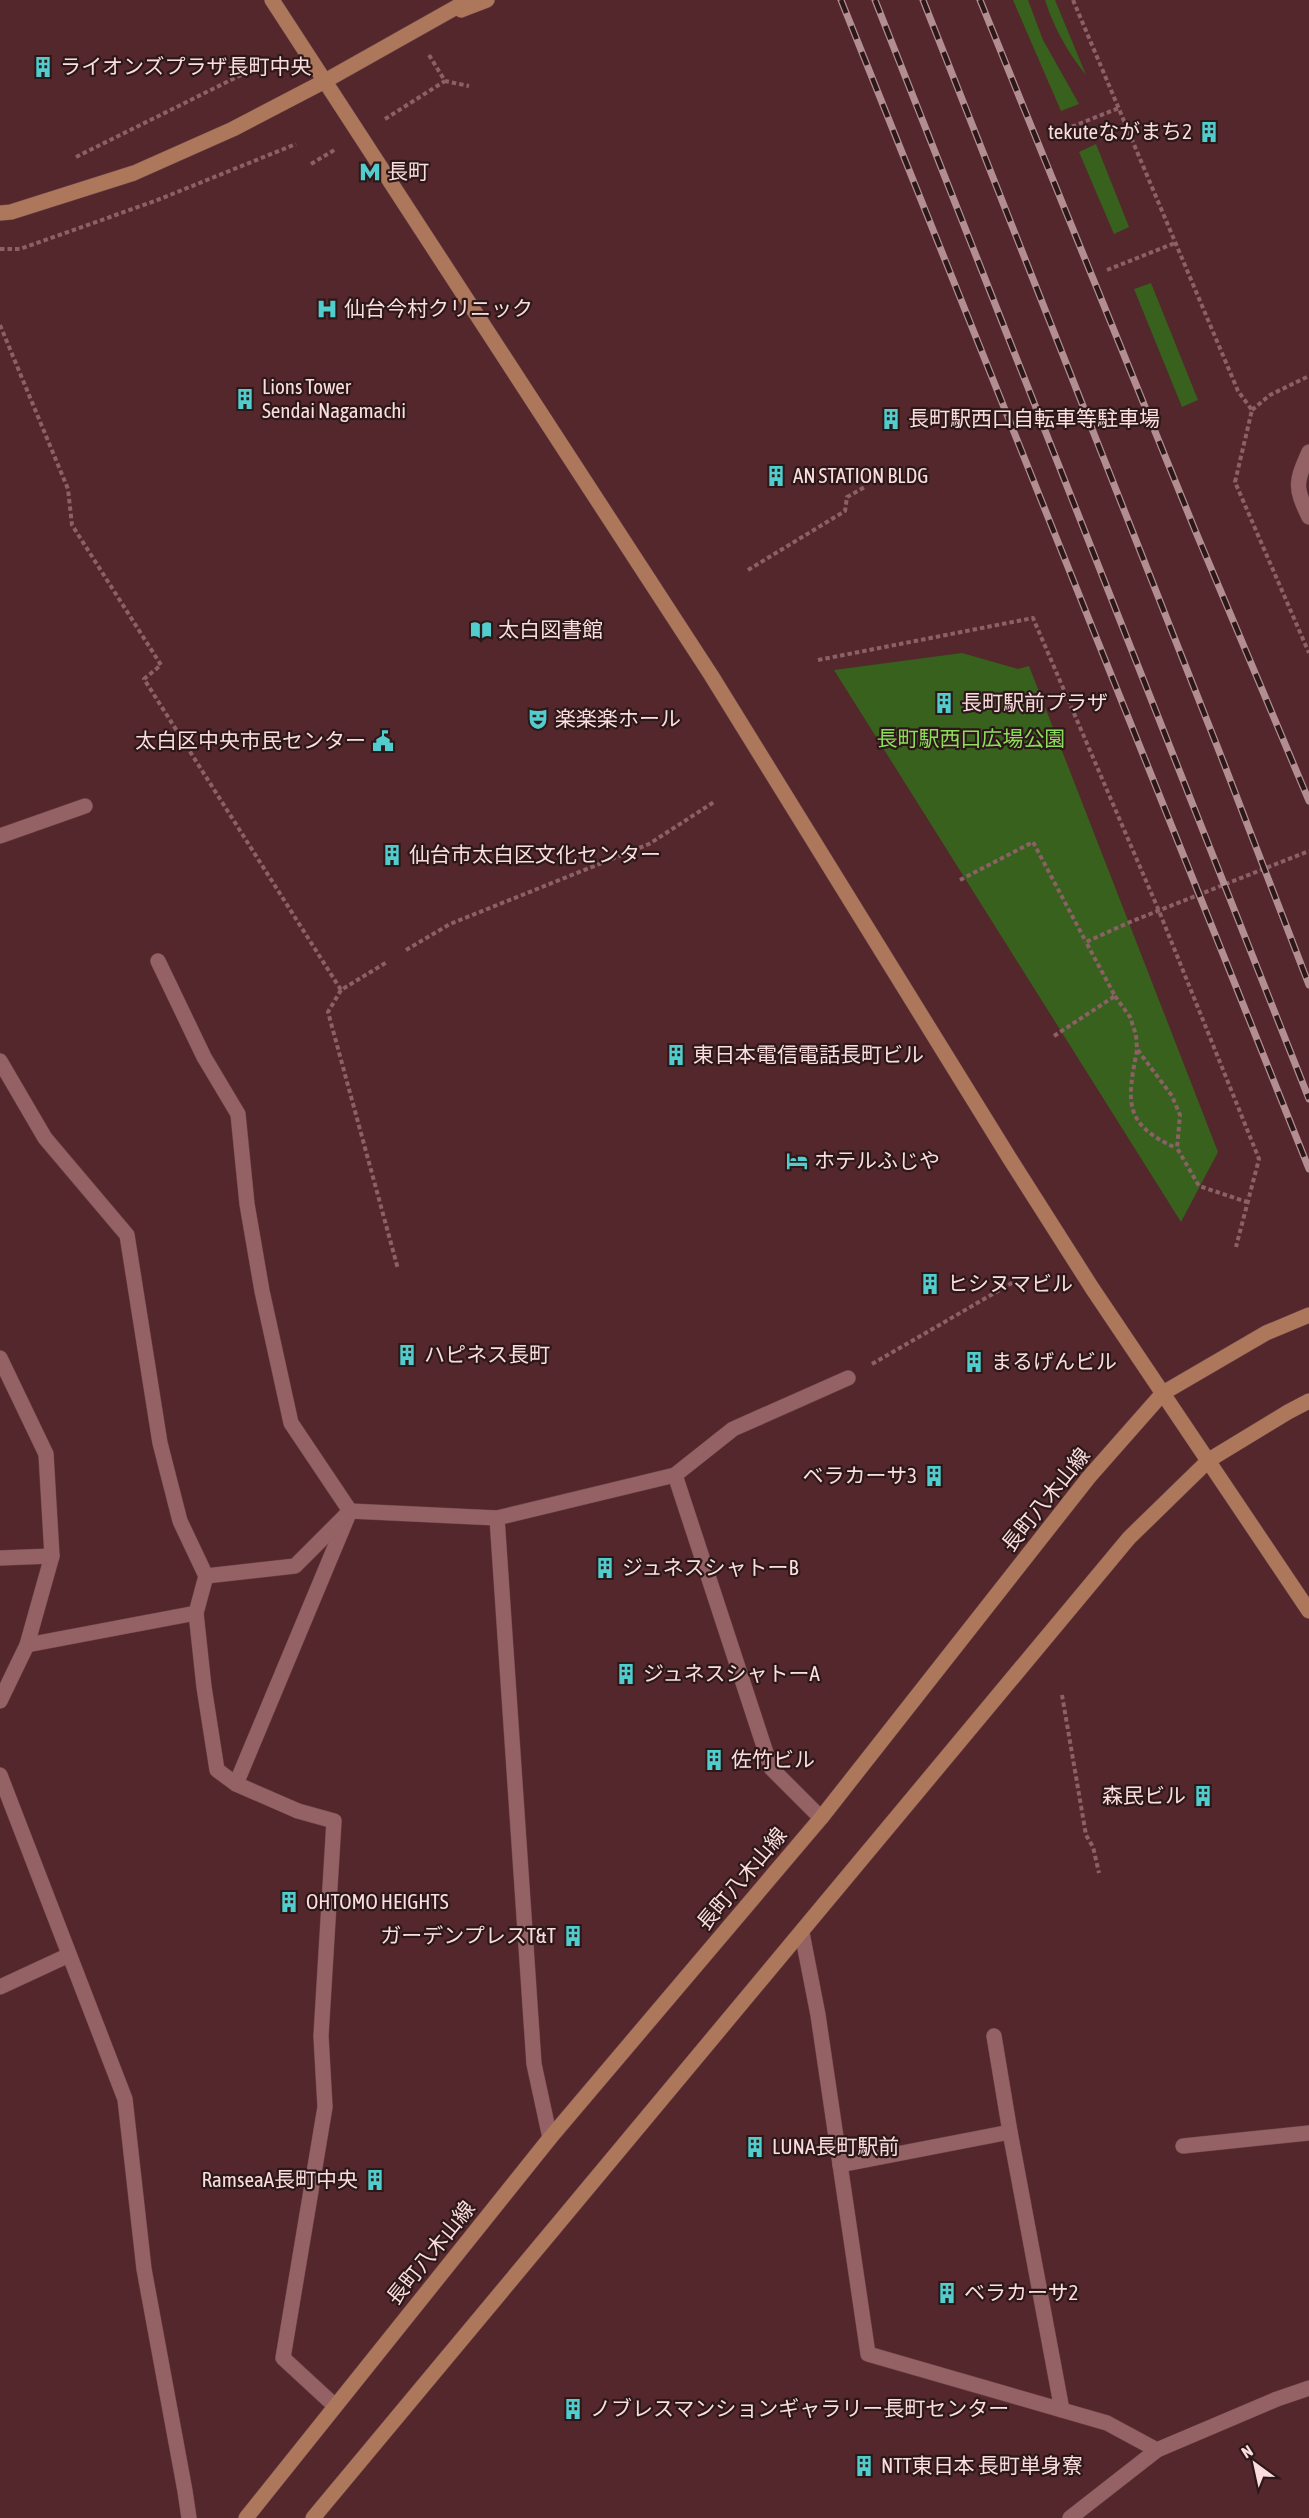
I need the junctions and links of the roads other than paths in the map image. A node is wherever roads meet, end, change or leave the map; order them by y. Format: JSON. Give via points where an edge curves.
{"nodes":[{"id":1,"x":272,"y":0,"type":"edge"},
{"id":2,"x":469,"y":0,"type":"edge"},
{"id":3,"x":487,"y":0,"type":"edge"},
{"id":4,"x":435,"y":19,"type":"junction"},
{"id":5,"x":325,"y":81,"type":"junction"},
{"id":6,"x":0,"y":213,"type":"edge"},
{"id":7,"x":1309,"y":452,"type":"edge"},
{"id":8,"x":1309,"y":518,"type":"edge"},
{"id":9,"x":85,"y":806,"type":"dead end"},
{"id":10,"x":0,"y":836,"type":"edge"},
{"id":11,"x":158,"y":961,"type":"dead end"},
{"id":12,"x":0,"y":1062,"type":"edge"},
{"id":13,"x":1309,"y":1315,"type":"edge"},
{"id":14,"x":0,"y":1358,"type":"edge"},
{"id":15,"x":848,"y":1378,"type":"road end"},
{"id":16,"x":1163,"y":1393,"type":"junction"},
{"id":17,"x":1309,"y":1401,"type":"edge"},
{"id":18,"x":1209,"y":1461,"type":"junction"},
{"id":19,"x":675,"y":1475,"type":"junction"},
{"id":20,"x":351,"y":1511,"type":"junction"},
{"id":21,"x":497,"y":1518,"type":"junction"},
{"id":22,"x":52,"y":1556,"type":"junction"},
{"id":23,"x":0,"y":1558,"type":"edge"},
{"id":24,"x":206,"y":1576,"type":"junction"},
{"id":25,"x":1309,"y":1611,"type":"edge"},
{"id":26,"x":196,"y":1613,"type":"junction"},
{"id":27,"x":27,"y":1645,"type":"junction"},
{"id":28,"x":0,"y":1701,"type":"edge"},
{"id":29,"x":0,"y":1775,"type":"edge"},
{"id":30,"x":236,"y":1784,"type":"junction"},
{"id":31,"x":821,"y":1818,"type":"junction"},
{"id":32,"x":802,"y":1932,"type":"junction"},
{"id":33,"x":69,"y":1955,"type":"junction"},
{"id":34,"x":0,"y":1987,"type":"edge"},
{"id":35,"x":994,"y":2036,"type":"dead end"},
{"id":36,"x":1011,"y":2132,"type":"junction"},
{"id":37,"x":1309,"y":2133,"type":"edge"},
{"id":38,"x":550,"y":2138,"type":"junction"},
{"id":39,"x":1183,"y":2146,"type":"dead end"},
{"id":40,"x":840,"y":2165,"type":"junction"},
{"id":41,"x":1309,"y":2388,"type":"edge"},
{"id":42,"x":335,"y":2406,"type":"junction"},
{"id":43,"x":1062,"y":2410,"type":"junction"},
{"id":44,"x":1157,"y":2450,"type":"junction"},
{"id":45,"x":189,"y":2518,"type":"edge"},
{"id":46,"x":246,"y":2518,"type":"edge"},
{"id":47,"x":313,"y":2518,"type":"edge"},
{"id":48,"x":1070,"y":2518,"type":"edge"}],
"edges":[{"from":1,"to":5,"type":"street"},
{"from":2,"to":4,"type":"street"},
{"from":3,"to":4,"type":"street"},
{"from":4,"to":5,"type":"street"},
{"from":5,"to":6,"type":"street","via":[[233,129],[134,173]]},
{"from":5,"to":16,"type":"street","via":[[711,675],[1010,1159]]},
{"from":7,"to":8,"type":"street","via":[[1300,472],[1297,493]]},
{"from":9,"to":10,"type":"street"},
{"from":11,"to":20,"type":"street","via":[[204,1057],[238,1114],[262,1291],[291,1424]]},
{"from":12,"to":24,"type":"street","via":[[45,1138],[127,1236],[160,1443],[180,1521]]},
{"from":13,"to":16,"type":"street","name":"長町八木山線","via":[[1266,1333]]},
{"from":14,"to":22,"type":"street","via":[[46,1454]]},
{"from":15,"to":19,"type":"street","via":[[733,1429]]},
{"from":16,"to":18,"type":"street"},
{"from":16,"to":31,"type":"street","name":"長町八木山線","via":[[1089,1478]]},
{"from":17,"to":18,"type":"street"},
{"from":18,"to":25,"type":"street"},
{"from":18,"to":32,"type":"street","via":[[1129,1538]]},
{"from":19,"to":21,"type":"street"},
{"from":19,"to":31,"type":"street","via":[[771,1768]]},
{"from":20,"to":21,"type":"street"},
{"from":20,"to":24,"type":"street","via":[[295,1566]]},
{"from":20,"to":30,"type":"street"},
{"from":21,"to":38,"type":"street","via":[[534,2064]]},
{"from":22,"to":23,"type":"street"},
{"from":22,"to":27,"type":"street"},
{"from":24,"to":26,"type":"street"},
{"from":26,"to":27,"type":"street"},
{"from":26,"to":30,"type":"street","via":[[217,1770]]},
{"from":27,"to":28,"type":"street"},
{"from":29,"to":33,"type":"street"},
{"from":30,"to":42,"type":"street","via":[[298,1811],[334,1821],[321,2036],[325,2107],[283,2358]]},
{"from":31,"to":38,"type":"street","name":"長町八木山線"},
{"from":32,"to":40,"type":"street"},
{"from":32,"to":47,"type":"street"},
{"from":33,"to":34,"type":"street"},
{"from":33,"to":45,"type":"street","via":[[125,2099],[144,2269]]},
{"from":35,"to":36,"type":"street"},
{"from":36,"to":40,"type":"street"},
{"from":36,"to":43,"type":"street"},
{"from":37,"to":39,"type":"street"},
{"from":38,"to":42,"type":"street","name":"長町八木山線"},
{"from":40,"to":43,"type":"street","via":[[868,2354]]},
{"from":41,"to":44,"type":"street"},
{"from":42,"to":46,"type":"street","name":"長町八木山線"},
{"from":43,"to":44,"type":"street","via":[[1107,2423]]},
{"from":44,"to":48,"type":"street"}]}
